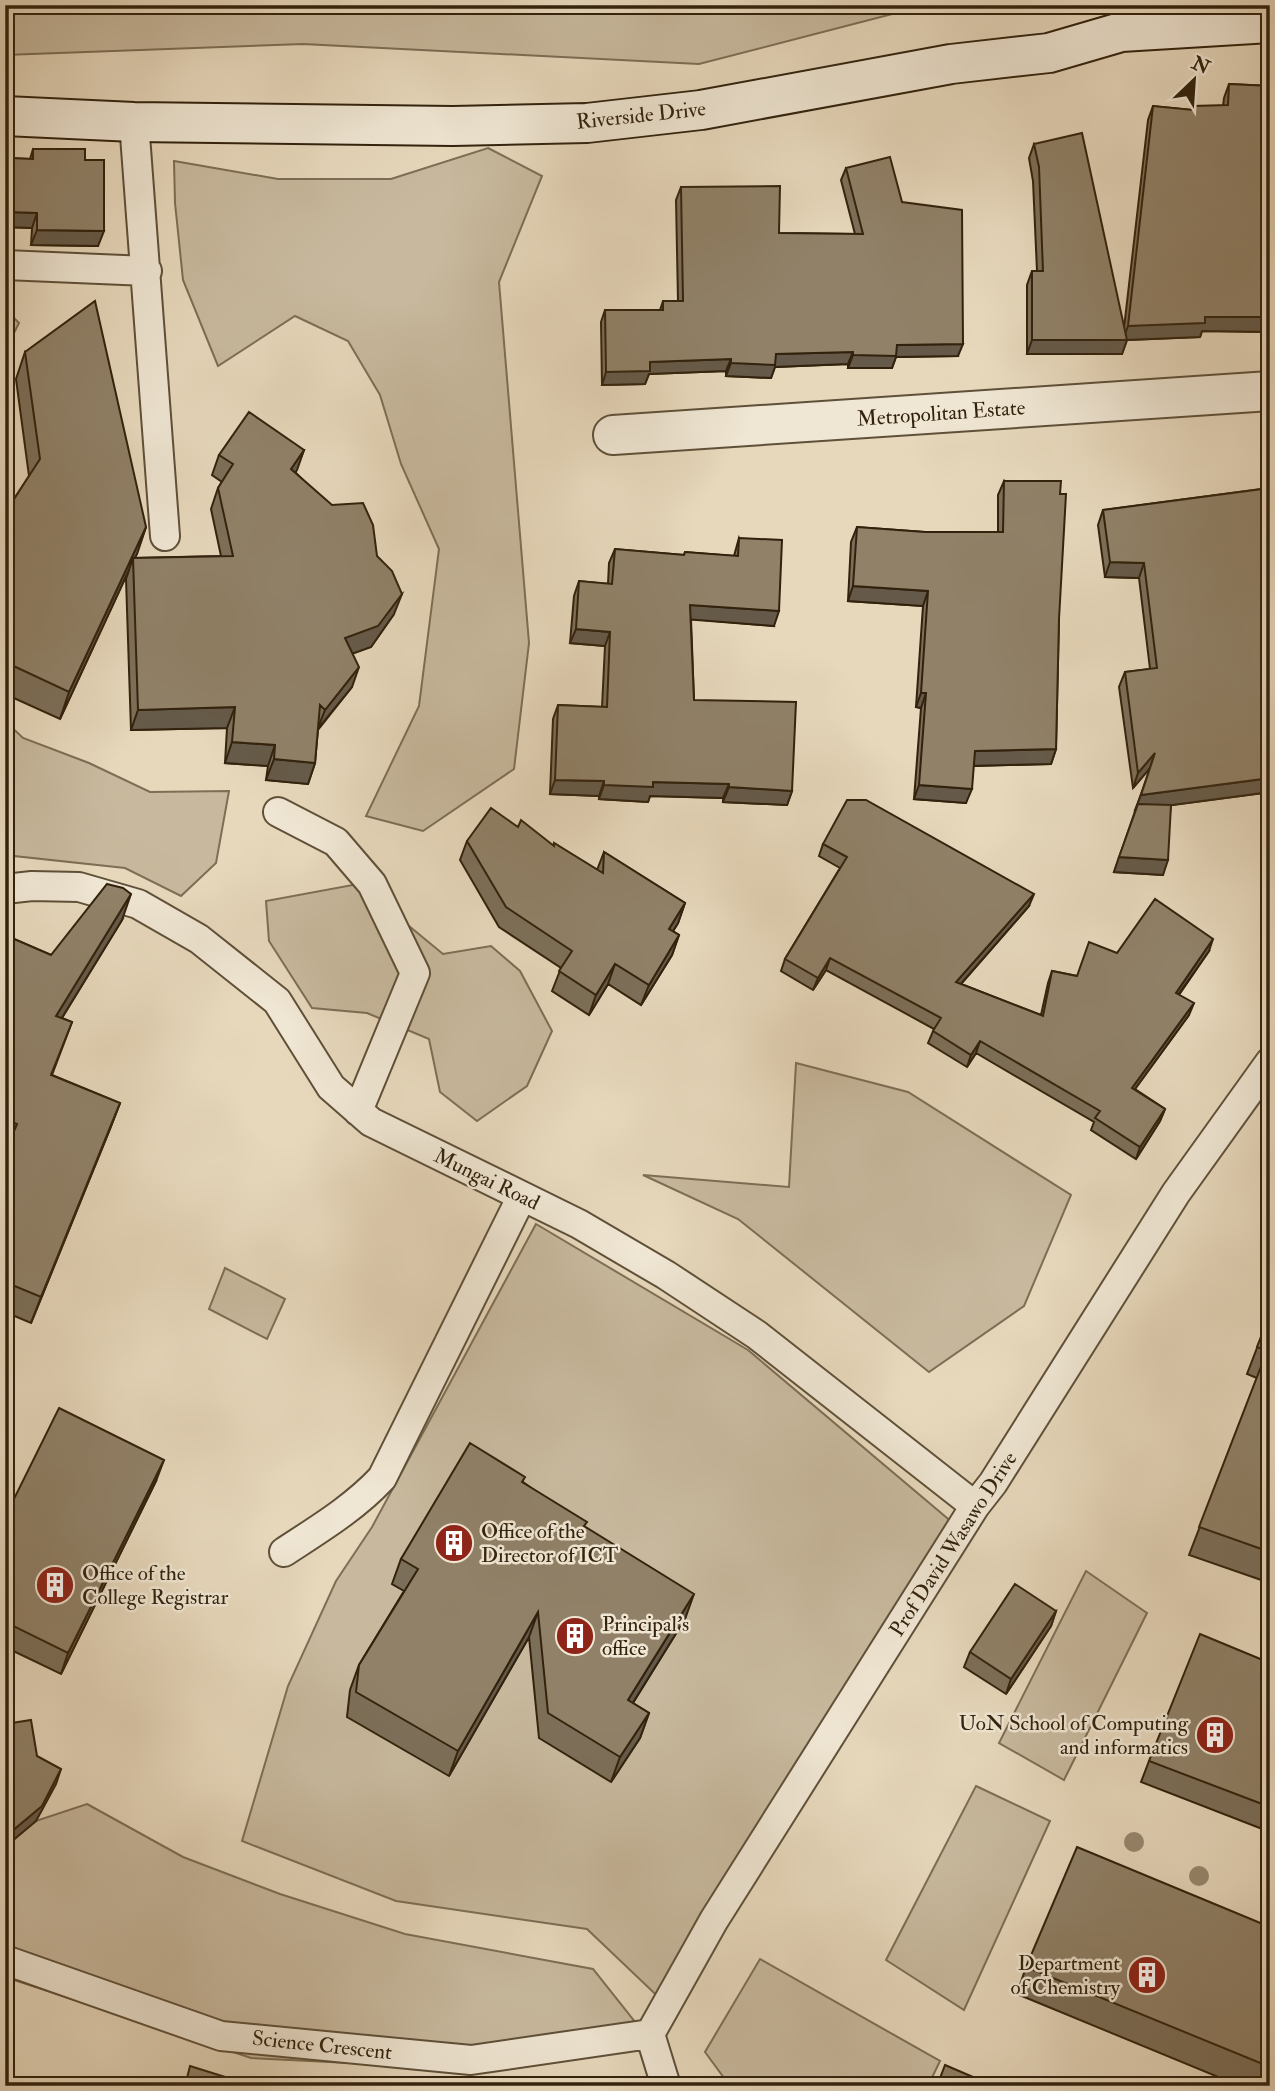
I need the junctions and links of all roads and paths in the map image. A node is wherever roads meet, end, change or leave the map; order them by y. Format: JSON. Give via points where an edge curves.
{"nodes":[{"id":1,"x":1270,"y":23,"type":"edge"},
{"id":2,"x":5,"y":116,"type":"edge"},
{"id":3,"x":134,"y":122,"type":"junction"},
{"id":4,"x":5,"y":265,"type":"edge"},
{"id":5,"x":147,"y":271,"type":"junction"},
{"id":6,"x":1270,"y":391,"type":"edge"},
{"id":7,"x":612,"y":435,"type":"dead end"},
{"id":8,"x":165,"y":536,"type":"dead end"},
{"id":9,"x":278,"y":812,"type":"dead end"},
{"id":10,"x":5,"y":889,"type":"edge"},
{"id":11,"x":1270,"y":1062,"type":"edge"},
{"id":12,"x":358,"y":1111,"type":"junction"},
{"id":13,"x":522,"y":1196,"type":"junction"},
{"id":14,"x":975,"y":1506,"type":"junction"},
{"id":15,"x":284,"y":1552,"type":"dead end"},
{"id":16,"x":5,"y":1960,"type":"edge"},
{"id":17,"x":650,"y":2034,"type":"junction"},
{"id":18,"x":666,"y":2086,"type":"edge"}],
"edges":[{"from":1,"to":3,"type":"street","name":"Riverside Drive","via":[[1121,32],[1049,53],[951,64],[701,110],[587,123],[453,127]]},
{"from":2,"to":3,"type":"street","name":"Riverside Drive"},
{"from":3,"to":5,"type":"lane"},
{"from":4,"to":5,"type":"lane"},
{"from":5,"to":8,"type":"lane"},
{"from":6,"to":7,"type":"street","name":"Metropolitan Estate"},
{"from":9,"to":12,"type":"lane","via":[[336,842],[373,884],[415,974]]},
{"from":10,"to":12,"type":"lane","name":"Mungai Road","via":[[79,887],[138,904],[199,939],[276,1001],[331,1087]]},
{"from":11,"to":14,"type":"lane","name":"Prof David Wasawo Drive","via":[[1176,1193]]},
{"from":12,"to":13,"type":"lane","name":"Mungai Road","via":[[371,1122]]},
{"from":13,"to":14,"type":"lane","name":"Mungai Road","via":[[655,1268],[757,1335]]},
{"from":13,"to":15,"type":"lane","via":[[382,1478],[358,1501]]},
{"from":14,"to":17,"type":"lane","name":"Prof David Wasawo Drive","via":[[714,1920]]},
{"from":16,"to":17,"type":"lane","name":"Science Crescent","via":[[221,2036],[471,2060]]},
{"from":17,"to":18,"type":"lane"}]}
